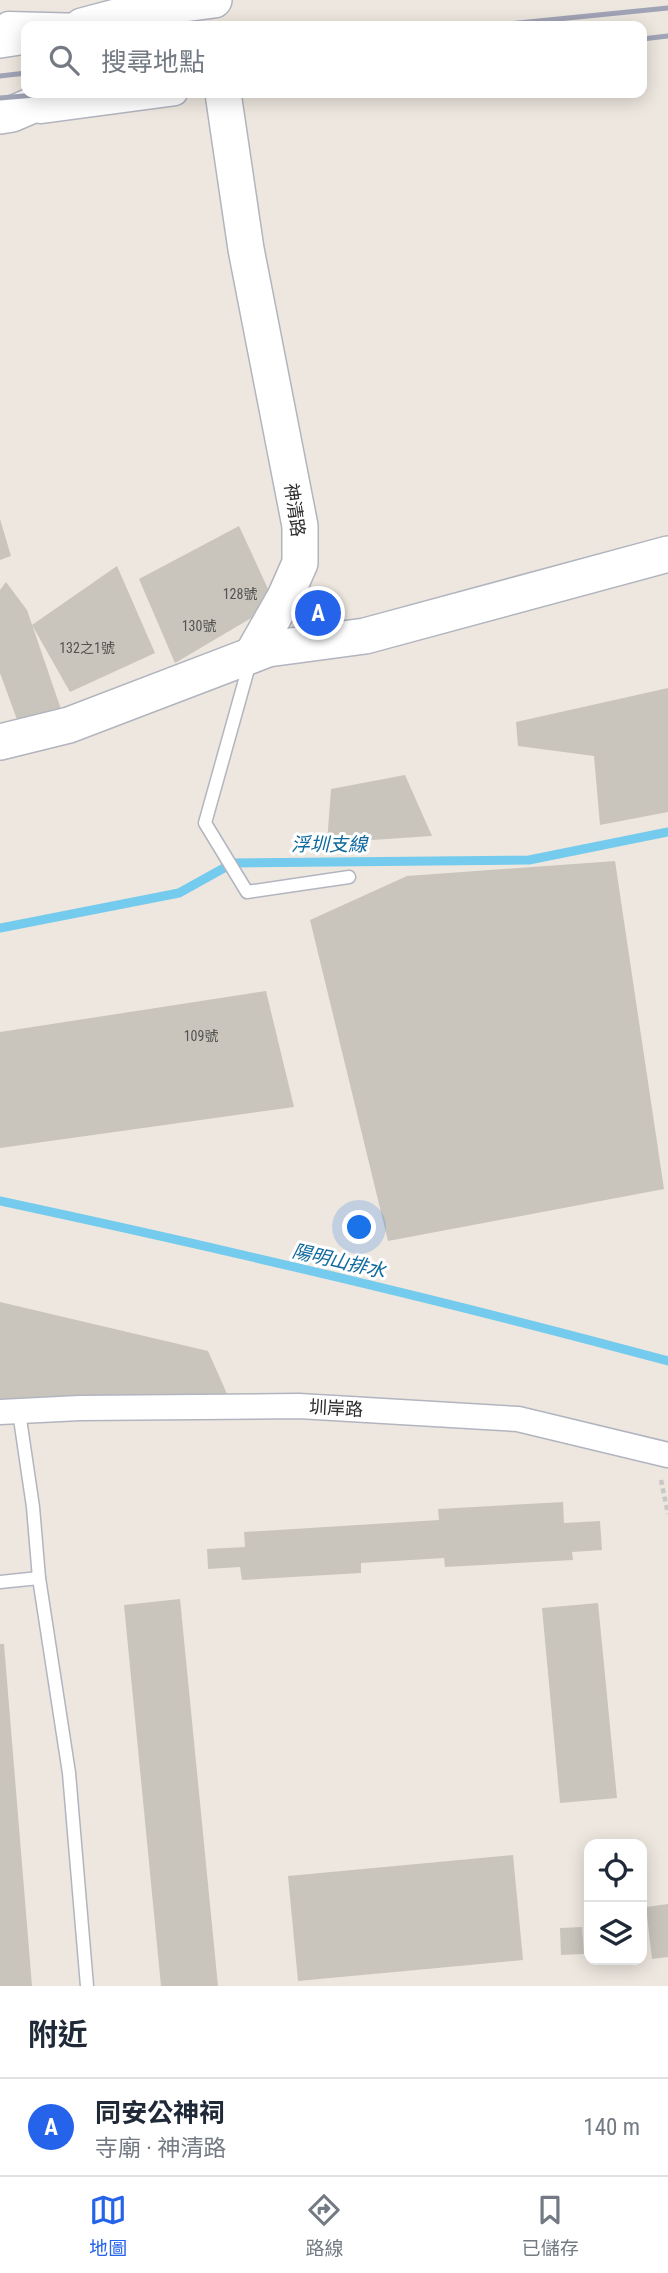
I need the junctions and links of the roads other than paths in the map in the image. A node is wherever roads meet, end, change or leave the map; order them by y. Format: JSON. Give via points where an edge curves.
{"nodes":[{"id":1,"x":217,"y":0,"type":"edge"},
{"id":2,"x":102,"y":21,"type":"edge"},
{"id":3,"x":189,"y":21,"type":"edge"},
{"id":4,"x":219,"y":21,"type":"edge"},
{"id":5,"x":0,"y":24,"type":"edge"},
{"id":6,"x":21,"y":25,"type":"edge"},
{"id":7,"x":21,"y":37,"type":"edge"},
{"id":8,"x":0,"y":40,"type":"edge"},
{"id":9,"x":48,"y":98,"type":"edge"},
{"id":10,"x":136,"y":98,"type":"edge"},
{"id":11,"x":224,"y":98,"type":"edge"},
{"id":12,"x":6,"y":115,"type":"edge"},
{"id":13,"x":668,"y":554,"type":"edge"},
{"id":14,"x":252,"y":655,"type":"junction"},
{"id":15,"x":0,"y":742,"type":"edge"},
{"id":16,"x":349,"y":877,"type":"dead end"},
{"id":17,"x":10,"y":1412,"type":"edge"},
{"id":18,"x":668,"y":1455,"type":"edge"},
{"id":19,"x":39,"y":1578,"type":"junction"},
{"id":20,"x":0,"y":1582,"type":"edge"},
{"id":21,"x":87,"y":1986,"type":"edge"}],
"edges":[{"from":1,"to":2,"type":"street","via":[[146,9]]},
{"from":1,"to":3,"type":"street"},
{"from":1,"to":4,"type":"street"},
{"from":5,"to":6,"type":"street"},
{"from":7,"to":8,"type":"street"},
{"from":9,"to":12,"type":"street"},
{"from":10,"to":12,"type":"street"},
{"from":11,"to":14,"type":"street","name":"神清路","via":[[246,248],[300,526],[300,563]]},
{"from":13,"to":14,"type":"street","via":[[365,636]]},
{"from":14,"to":15,"type":"street","via":[[69,725]]},
{"from":14,"to":16,"type":"lane","via":[[205,823],[247,892]]},
{"from":17,"to":18,"type":"street","name":"圳岸路","via":[[299,1406],[517,1419]]},
{"from":17,"to":19,"type":"lane","via":[[33,1507]]},
{"from":19,"to":20,"type":"lane"},
{"from":19,"to":21,"type":"lane","via":[[69,1773]]}]}
